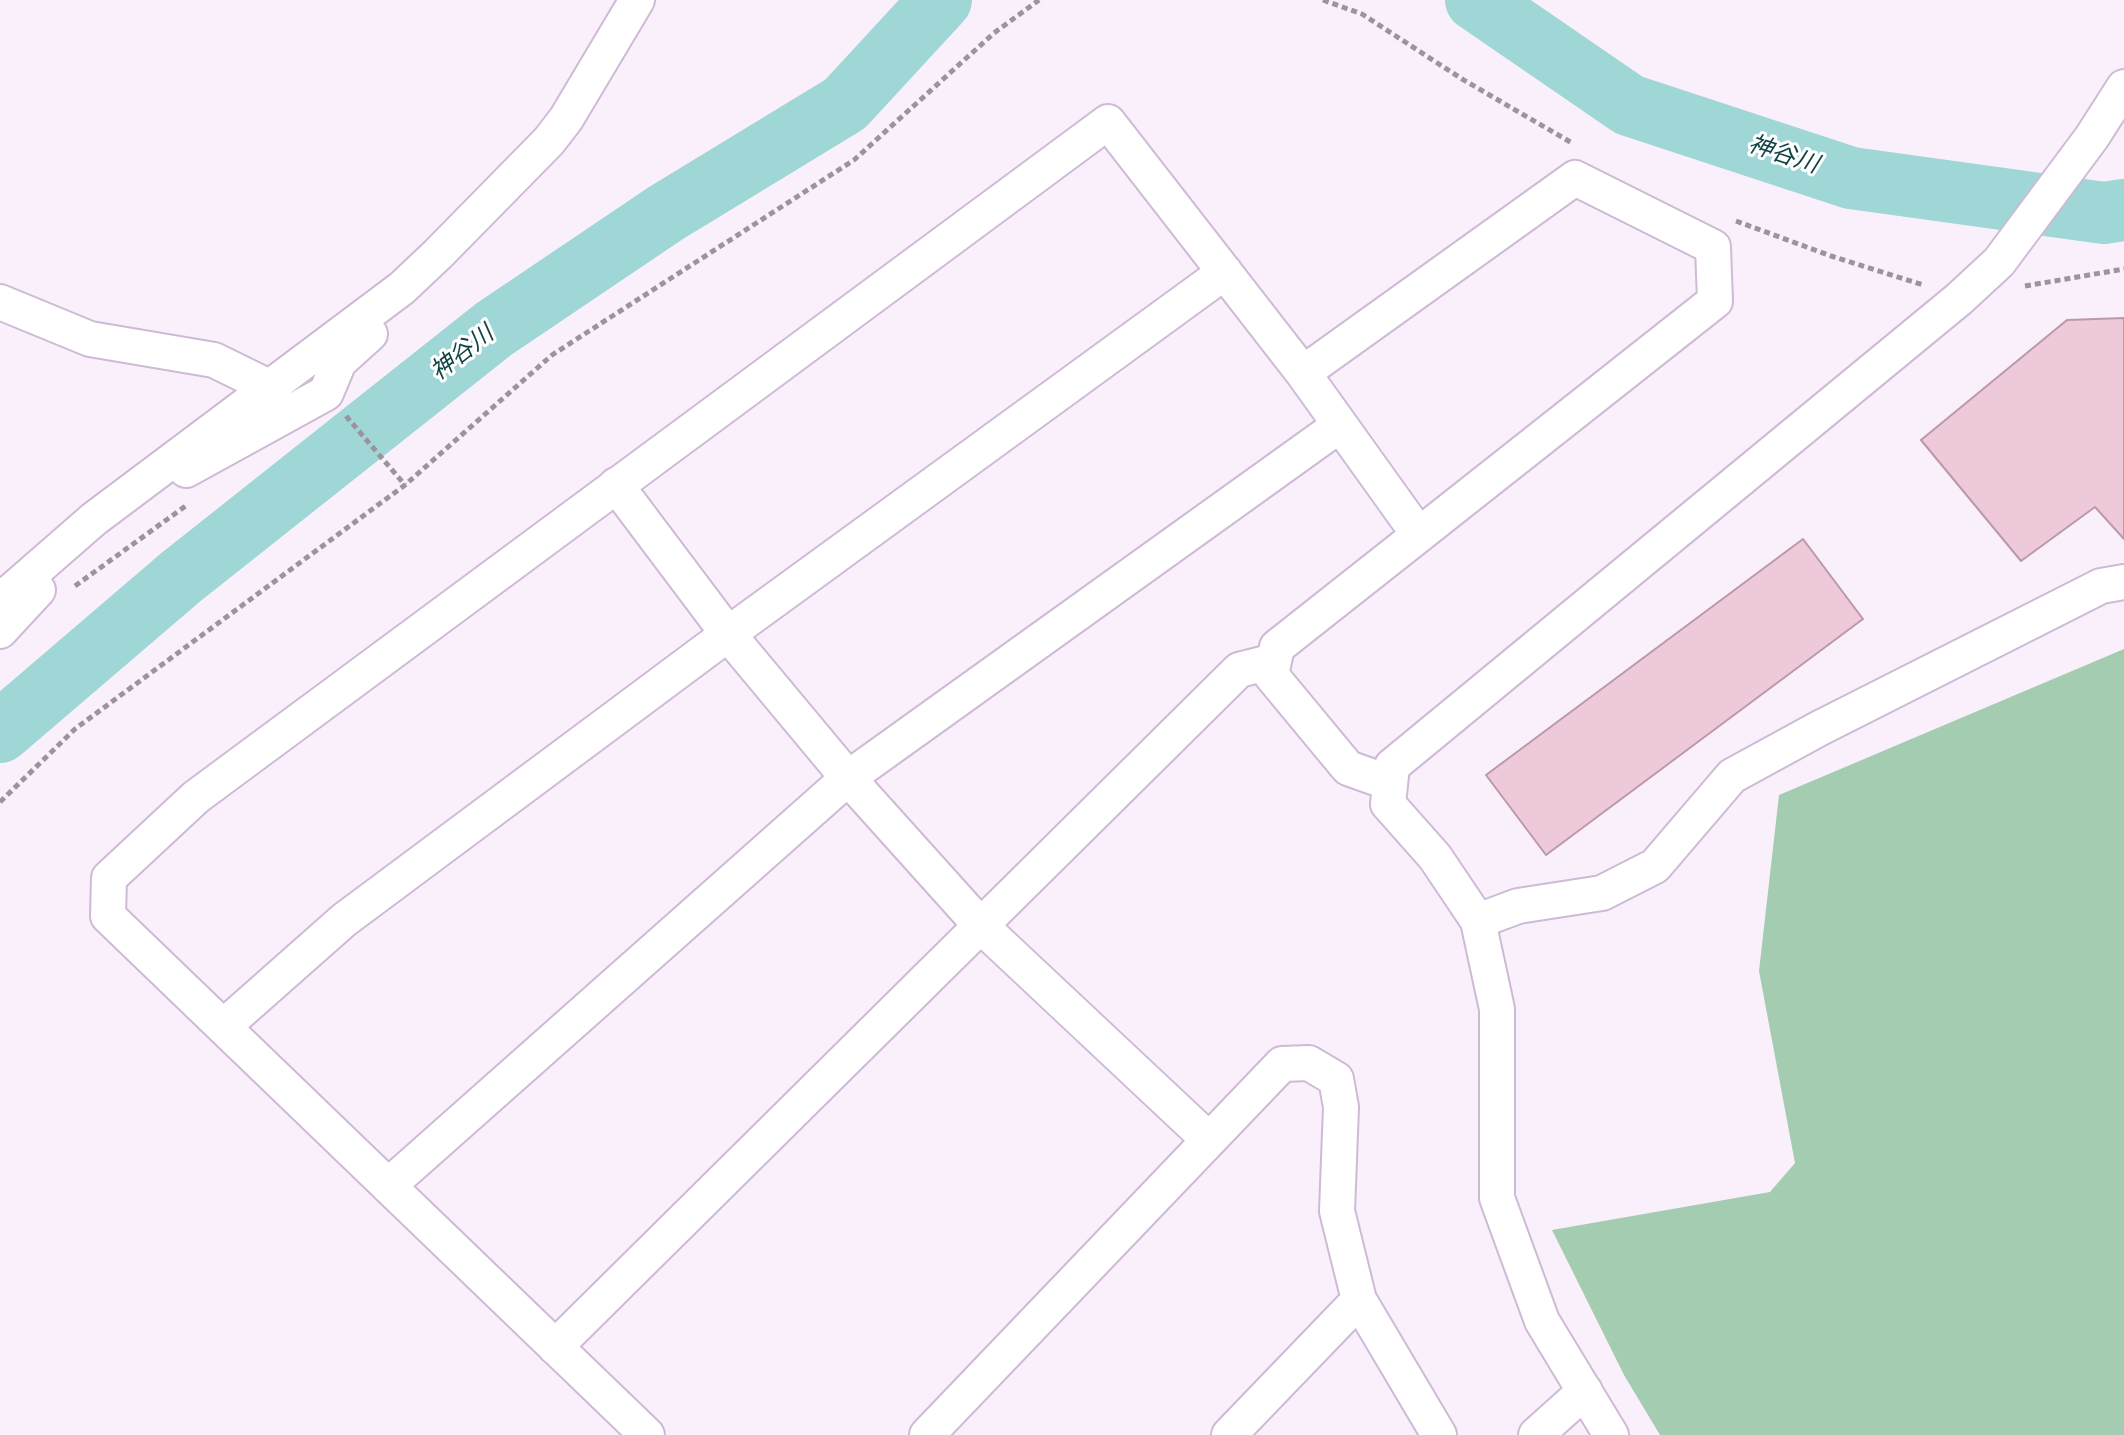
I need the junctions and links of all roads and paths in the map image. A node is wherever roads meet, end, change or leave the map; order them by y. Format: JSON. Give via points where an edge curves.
{"nodes":[{"id":1,"x":637,"y":0,"type":"edge"},
{"id":2,"x":1039,"y":0,"type":"edge"},
{"id":3,"x":1323,"y":0,"type":"edge"},
{"id":4,"x":2124,"y":87,"type":"edge"},
{"id":5,"x":1578,"y":146,"type":"dead end"},
{"id":6,"x":1726,"y":217,"type":"dead end"},
{"id":7,"x":2124,"y":269,"type":"edge"},
{"id":8,"x":1225,"y":272,"type":"junction"},
{"id":9,"x":2008,"y":275,"type":"junction"},
{"id":10,"x":402,"y":288,"type":"junction"},
{"id":11,"x":1959,"y":299,"type":"junction"},
{"id":12,"x":0,"y":302,"type":"edge"},
{"id":13,"x":1303,"y":373,"type":"junction"},
{"id":14,"x":269,"y":387,"type":"junction"},
{"id":15,"x":326,"y":393,"type":"junction"},
{"id":16,"x":1340,"y":425,"type":"junction"},
{"id":17,"x":154,"y":474,"type":"junction"},
{"id":18,"x":405,"y":485,"type":"junction"},
{"id":19,"x":616,"y":485,"type":"junction"},
{"id":20,"x":187,"y":505,"type":"dead end"},
{"id":21,"x":94,"y":519,"type":"junction"},
{"id":22,"x":1419,"y":535,"type":"junction"},
{"id":23,"x":2124,"y":582,"type":"edge"},
{"id":24,"x":63,"y":594,"type":"dead end"},
{"id":25,"x":0,"y":601,"type":"edge"},
{"id":26,"x":0,"y":631,"type":"edge"},
{"id":27,"x":728,"y":634,"type":"junction"},
{"id":28,"x":1274,"y":661,"type":"junction"},
{"id":29,"x":848,"y":778,"type":"junction"},
{"id":30,"x":1390,"y":783,"type":"junction"},
{"id":31,"x":0,"y":802,"type":"edge"},
{"id":32,"x":1478,"y":921,"type":"junction"},
{"id":33,"x":981,"y":926,"type":"junction"},
{"id":34,"x":223,"y":1027,"type":"junction"},
{"id":35,"x":1208,"y":1139,"type":"junction"},
{"id":36,"x":388,"y":1186,"type":"junction"},
{"id":37,"x":1359,"y":1300,"type":"junction"},
{"id":38,"x":555,"y":1347,"type":"junction"},
{"id":39,"x":1585,"y":1391,"type":"junction"},
{"id":40,"x":647,"y":1435,"type":"edge"},
{"id":41,"x":927,"y":1435,"type":"edge"},
{"id":42,"x":1229,"y":1435,"type":"edge"},
{"id":43,"x":1439,"y":1435,"type":"edge"},
{"id":44,"x":1536,"y":1435,"type":"edge"},
{"id":45,"x":1611,"y":1435,"type":"edge"}],
"edges":[{"from":1,"to":10,"type":"street","via":[[549,141]]},
{"from":2,"to":18,"type":"path","via":[[994,33],[854,160],[552,355]]},
{"from":3,"to":5,"type":"path","via":[[1362,14]]},
{"from":4,"to":9,"type":"street"},
{"from":6,"to":11,"type":"path"},
{"from":7,"to":9,"type":"path","via":[[2060,278]]},
{"from":8,"to":13,"type":"street"},
{"from":8,"to":19,"type":"street","via":[[1108,122]]},
{"from":8,"to":27,"type":"street"},
{"from":9,"to":11,"type":"street"},
{"from":10,"to":14,"type":"street"},
{"from":10,"to":15,"type":"street","via":[[376,328],[339,362]]},
{"from":11,"to":30,"type":"street","via":[[1392,766]]},
{"from":12,"to":14,"type":"street","via":[[90,339],[214,360]]},
{"from":13,"to":16,"type":"street"},
{"from":13,"to":22,"type":"street","via":[[1575,178],[1713,247],[1715,301]]},
{"from":14,"to":17,"type":"street"},
{"from":15,"to":17,"type":"street","via":[[190,470]]},
{"from":15,"to":18,"type":"path"},
{"from":16,"to":22,"type":"street"},
{"from":16,"to":29,"type":"street"},
{"from":17,"to":21,"type":"street"},
{"from":18,"to":31,"type":"path","via":[[75,729]]},
{"from":19,"to":27,"type":"street"},
{"from":19,"to":34,"type":"street","via":[[196,797],[109,878],[108,916]]},
{"from":20,"to":24,"type":"path"},
{"from":21,"to":25,"type":"street"},
{"from":21,"to":26,"type":"street","via":[[65,561]]},
{"from":22,"to":28,"type":"street","via":[[1277,647]]},
{"from":23,"to":32,"type":"street","via":[[2101,586],[1732,776],[1655,866],[1602,893],[1518,906]]},
{"from":27,"to":29,"type":"street"},
{"from":27,"to":34,"type":"street","via":[[344,920]]},
{"from":28,"to":30,"type":"street","via":[[1271,675],[1348,768]]},
{"from":28,"to":33,"type":"street","via":[[1239,670]]},
{"from":29,"to":33,"type":"street"},
{"from":29,"to":36,"type":"street"},
{"from":30,"to":32,"type":"street","via":[[1388,804],[1435,857]]},
{"from":32,"to":39,"type":"street","via":[[1497,1009],[1497,1198],[1542,1321]]},
{"from":33,"to":35,"type":"street"},
{"from":33,"to":38,"type":"street"},
{"from":34,"to":36,"type":"street"},
{"from":35,"to":37,"type":"street","via":[[1282,1064],[1309,1063],[1336,1079],[1341,1107],[1337,1211]]},
{"from":35,"to":41,"type":"street"},
{"from":36,"to":38,"type":"street"},
{"from":37,"to":42,"type":"street"},
{"from":37,"to":43,"type":"street"},
{"from":38,"to":40,"type":"street"},
{"from":39,"to":44,"type":"street"},
{"from":39,"to":45,"type":"street"}]}
